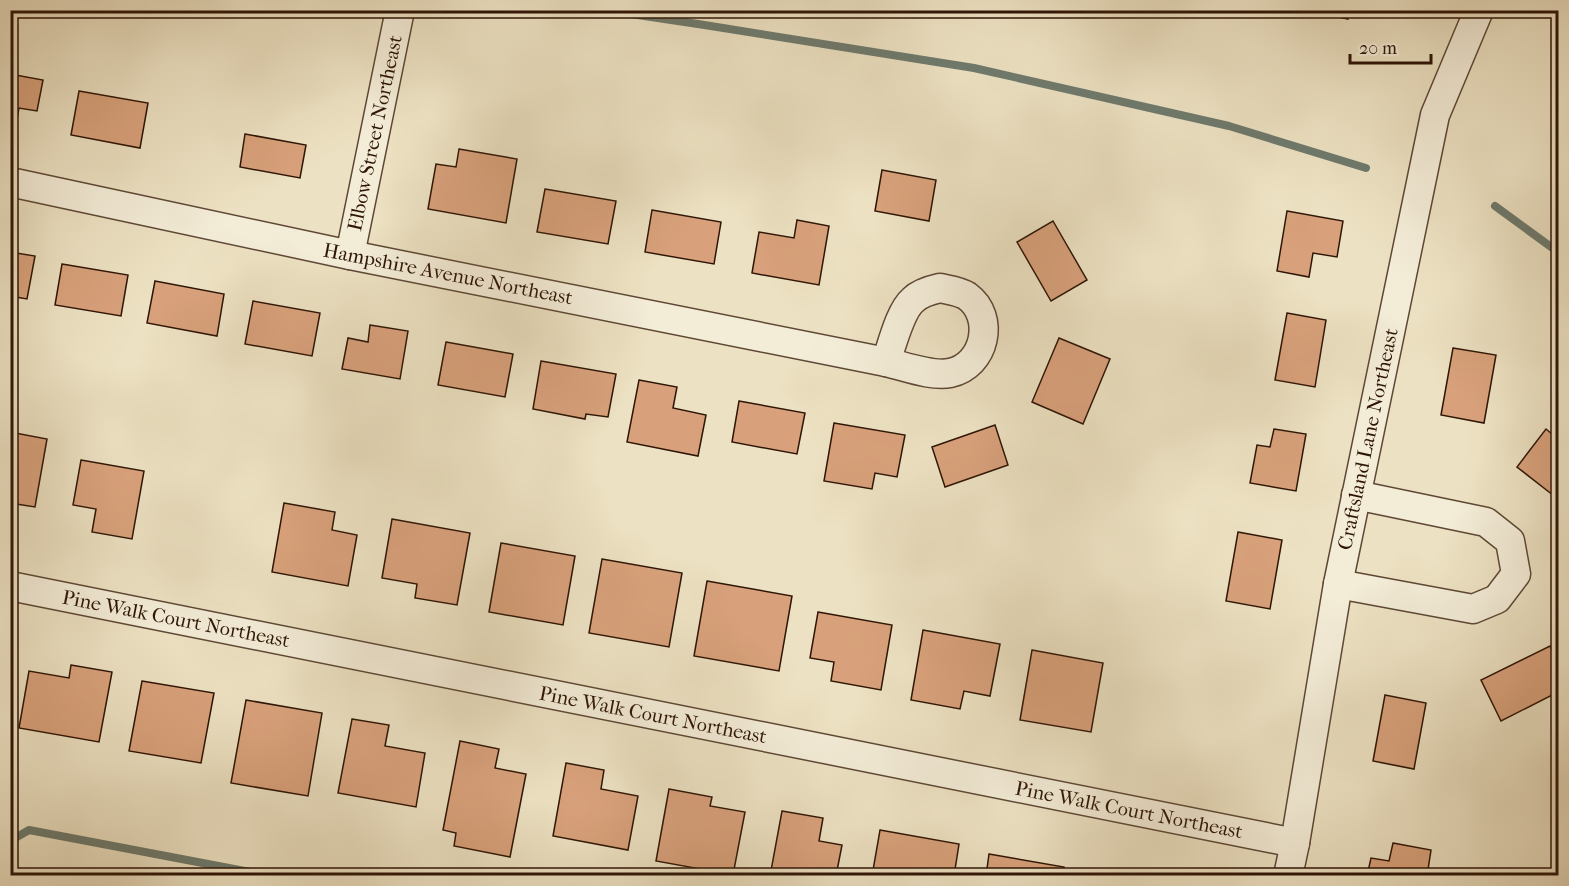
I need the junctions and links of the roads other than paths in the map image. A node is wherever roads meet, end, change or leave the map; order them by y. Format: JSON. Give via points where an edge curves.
{"nodes":[{"id":1,"x":400,"y":10,"type":"edge"},
{"id":2,"x":1479,"y":10,"type":"edge"},
{"id":3,"x":10,"y":182,"type":"edge"},
{"id":4,"x":350,"y":255,"type":"junction"},
{"id":5,"x":886,"y":362,"type":"dead end"},
{"id":6,"x":1356,"y":495,"type":"junction"},
{"id":7,"x":1338,"y":584,"type":"junction"},
{"id":8,"x":10,"y":586,"type":"edge"},
{"id":9,"x":1295,"y":843,"type":"junction"},
{"id":10,"x":1288,"y":876,"type":"edge"}],
"edges":[{"from":1,"to":4,"type":"street","name":"Elbow Street Northeast"},
{"from":2,"to":6,"type":"street","name":"Craftsland Lane Northeast","via":[[1435,115]]},
{"from":3,"to":4,"type":"street","name":"Hampshire Avenue Northeast"},
{"from":4,"to":5,"type":"street","name":"Hampshire Avenue Northeast"},
{"from":6,"to":7,"type":"street","name":"Craftsland Lane Northeast"},
{"from":6,"to":7,"type":"street","via":[[1486,522],[1510,541],[1516,574],[1497,599],[1473,609]]},
{"from":7,"to":9,"type":"street","name":"Craftsland Lane Northeast"},
{"from":8,"to":9,"type":"street","name":"Pine Walk Court Northeast"},
{"from":9,"to":10,"type":"street","name":"Craftsland Lane Northeast"}]}
